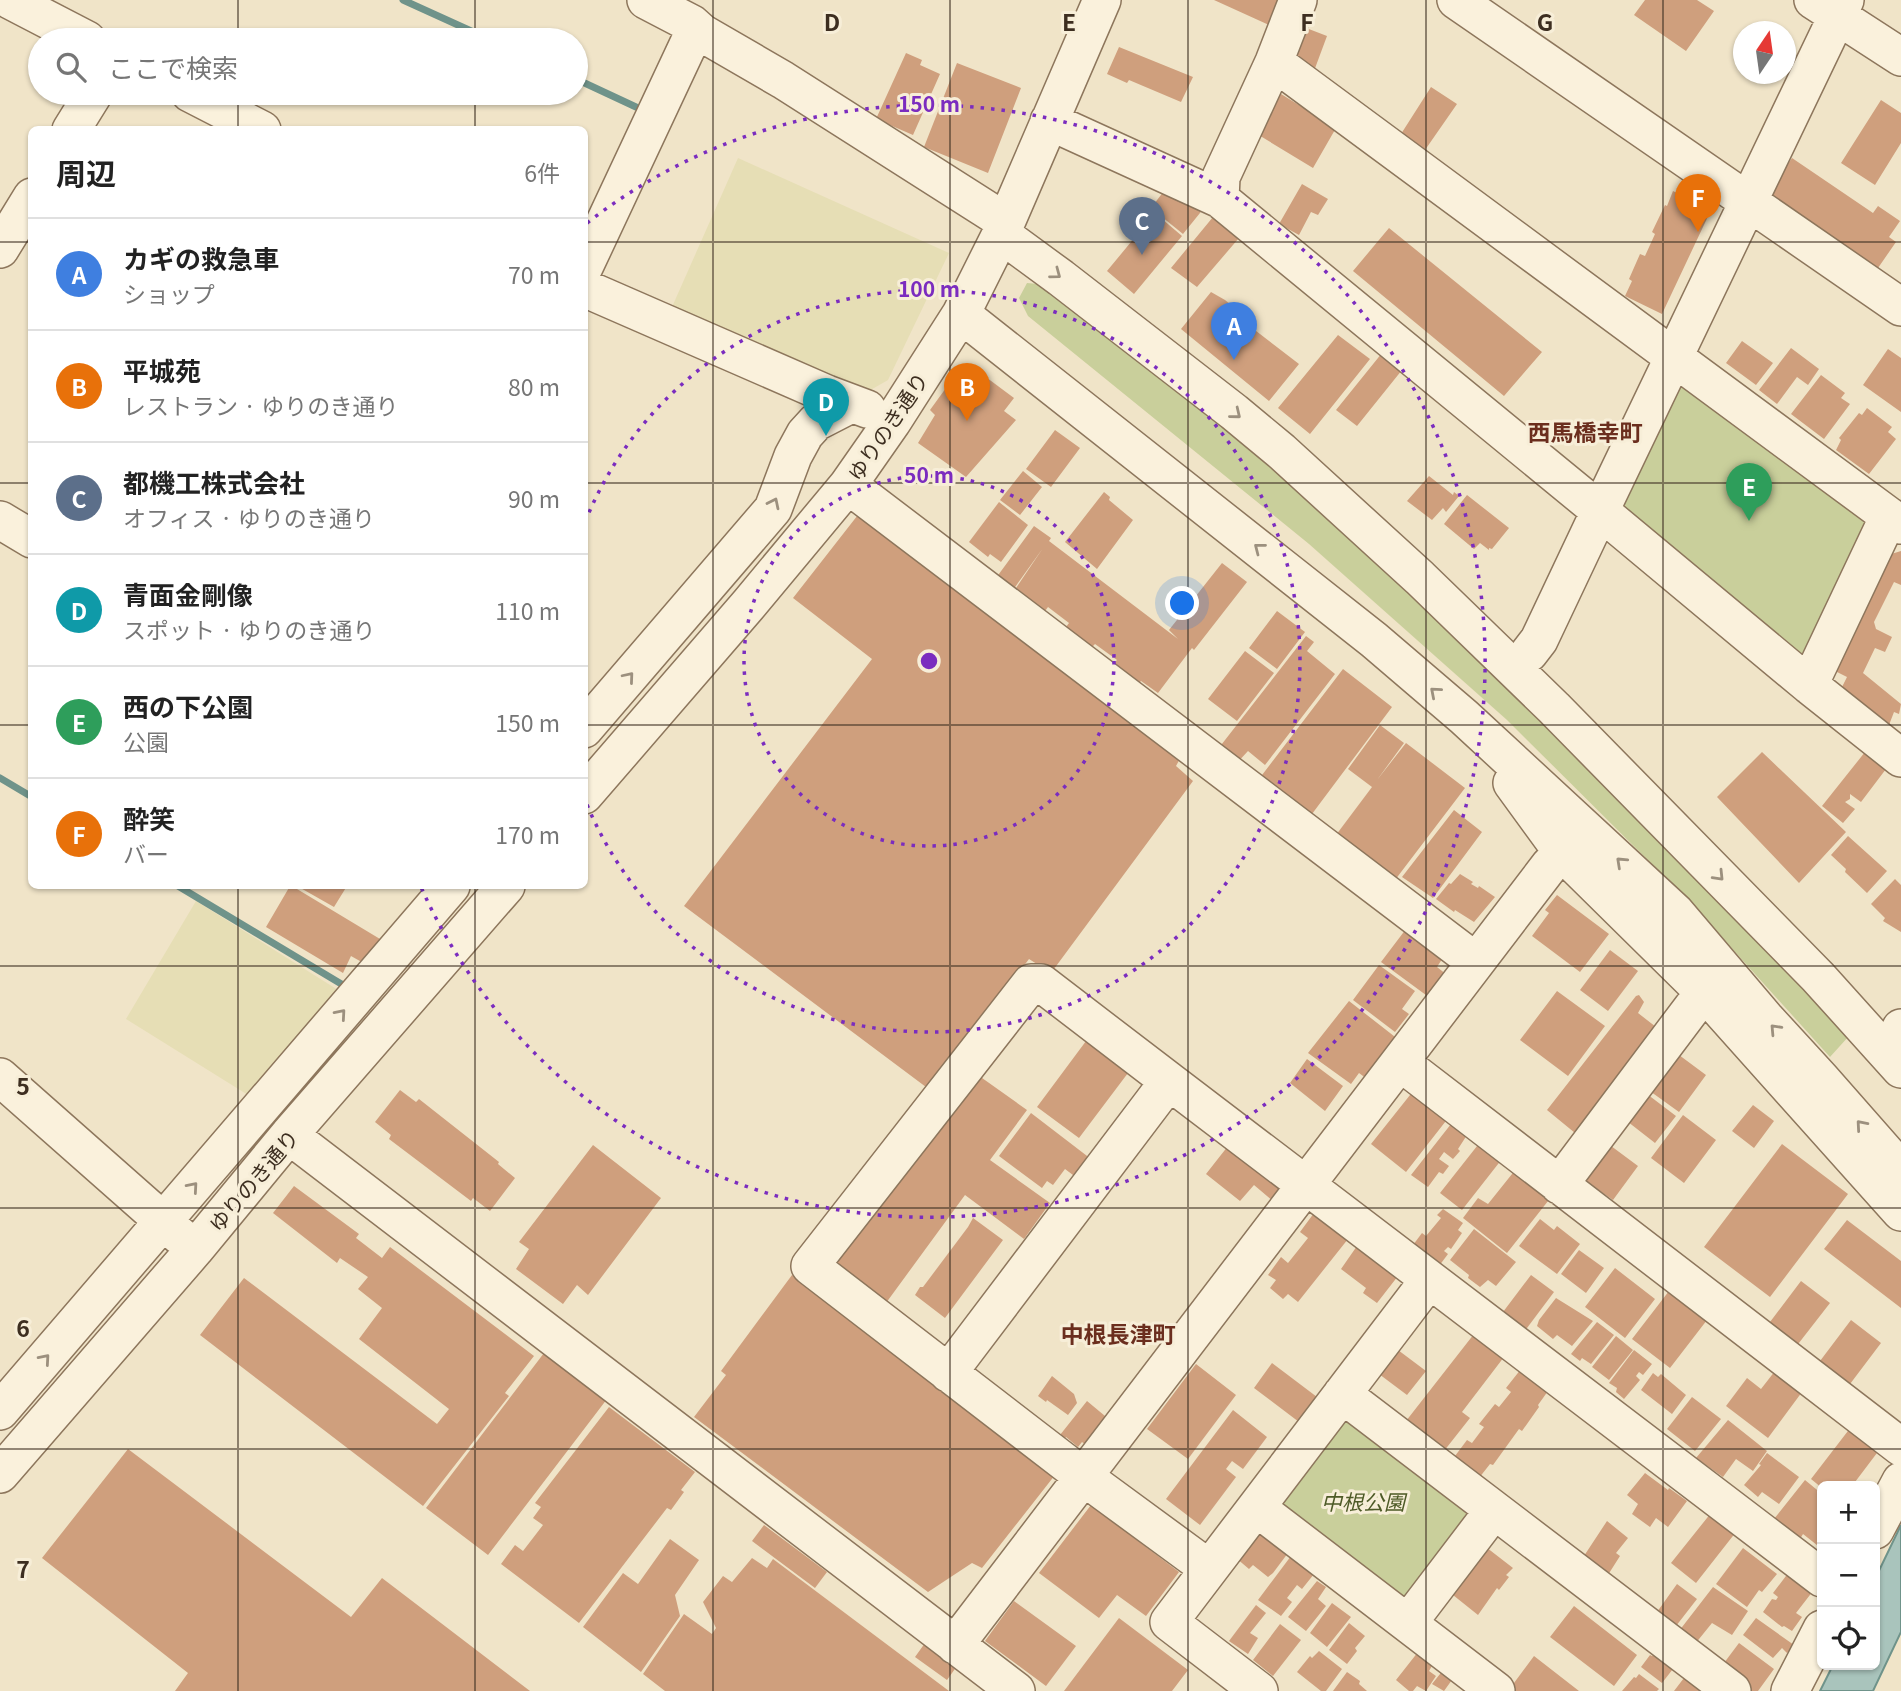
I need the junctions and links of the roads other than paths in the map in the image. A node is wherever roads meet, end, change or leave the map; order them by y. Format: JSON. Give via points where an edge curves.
{"nodes":[{"id":1,"x":10,"y":0,"type":"edge"},
{"id":2,"x":646,"y":0,"type":"edge"},
{"id":3,"x":1102,"y":0,"type":"edge"},
{"id":4,"x":1298,"y":0,"type":"edge"},
{"id":5,"x":1456,"y":0,"type":"edge"},
{"id":6,"x":1832,"y":5,"type":"edge"},
{"id":7,"x":697,"y":17,"type":"edge"},
{"id":8,"x":64,"y":28,"type":"edge"},
{"id":9,"x":1901,"y":57,"type":"edge"},
{"id":10,"x":1273,"y":62,"type":"junction"},
{"id":11,"x":87,"y":105,"type":"edge"},
{"id":12,"x":213,"y":105,"type":"edge"},
{"id":13,"x":1049,"y":121,"type":"junction"},
{"id":14,"x":73,"y":126,"type":"edge"},
{"id":15,"x":254,"y":126,"type":"edge"},
{"id":16,"x":1220,"y":199,"type":"junction"},
{"id":17,"x":1748,"y":202,"type":"junction"},
{"id":18,"x":28,"y":204,"type":"edge"},
{"id":19,"x":1004,"y":228,"type":"junction"},
{"id":20,"x":0,"y":249,"type":"edge"},
{"id":21,"x":588,"y":258,"type":"edge"},
{"id":22,"x":588,"y":290,"type":"edge"},
{"id":23,"x":1901,"y":307,"type":"edge"},
{"id":24,"x":961,"y":314,"type":"junction"},
{"id":25,"x":1674,"y":358,"type":"junction"},
{"id":26,"x":851,"y":404,"type":"junction"},
{"id":27,"x":892,"y":422,"type":"junction"},
{"id":28,"x":1281,"y":451,"type":"junction"},
{"id":29,"x":848,"y":485,"type":"junction"},
{"id":30,"x":1600,"y":511,"type":"junction"},
{"id":31,"x":0,"y":520,"type":"edge"},
{"id":32,"x":1895,"y":520,"type":"edge"},
{"id":33,"x":28,"y":537,"type":"edge"},
{"id":34,"x":1529,"y":653,"type":"junction"},
{"id":35,"x":1809,"y":685,"type":"junction"},
{"id":36,"x":1464,"y":717,"type":"junction"},
{"id":37,"x":588,"y":724,"type":"edge"},
{"id":38,"x":1901,"y":758,"type":"edge"},
{"id":39,"x":588,"y":790,"type":"edge"},
{"id":40,"x":1563,"y":853,"type":"junction"},
{"id":41,"x":448,"y":889,"type":"edge"},
{"id":42,"x":503,"y":889,"type":"edge"},
{"id":43,"x":1476,"y":962,"type":"junction"},
{"id":44,"x":1707,"y":995,"type":"junction"},
{"id":45,"x":1898,"y":1042,"type":"edge"},
{"id":46,"x":1400,"y":1062,"type":"junction"},
{"id":47,"x":0,"y":1077,"type":"edge"},
{"id":48,"x":1169,"y":1081,"type":"junction"},
{"id":49,"x":289,"y":1135,"type":"junction"},
{"id":50,"x":1901,"y":1170,"type":"edge"},
{"id":51,"x":1559,"y":1185,"type":"junction"},
{"id":52,"x":1306,"y":1186,"type":"junction"},
{"id":53,"x":1901,"y":1212,"type":"edge"},
{"id":54,"x":164,"y":1221,"type":"junction"},
{"id":55,"x":195,"y":1249,"type":"junction"},
{"id":56,"x":1429,"y":1280,"type":"junction"},
{"id":57,"x":948,"y":1373,"type":"junction"},
{"id":58,"x":1342,"y":1394,"type":"junction"},
{"id":59,"x":0,"y":1411,"type":"edge"},
{"id":60,"x":1901,"y":1447,"type":"edge"},
{"id":61,"x":0,"y":1475,"type":"edge"},
{"id":62,"x":1084,"y":1476,"type":"junction"},
{"id":63,"x":1901,"y":1480,"type":"edge"},
{"id":64,"x":1256,"y":1508,"type":"junction"},
{"id":65,"x":1494,"y":1510,"type":"junction"},
{"id":66,"x":1880,"y":1520,"type":"edge"},
{"id":67,"x":1208,"y":1569,"type":"junction"},
{"id":68,"x":1817,"y":1574,"type":"edge"},
{"id":69,"x":1408,"y":1623,"type":"junction"},
{"id":70,"x":1817,"y":1639,"type":"edge"},
{"id":71,"x":955,"y":1645,"type":"junction"},
{"id":72,"x":1219,"y":1679,"type":"edge"},
{"id":73,"x":1016,"y":1691,"type":"edge"},
{"id":74,"x":1259,"y":1691,"type":"edge"},
{"id":75,"x":1496,"y":1691,"type":"edge"},
{"id":76,"x":1732,"y":1691,"type":"edge"},
{"id":77,"x":1790,"y":1691,"type":"edge"}],
"edges":[{"from":1,"to":8,"type":"street"},
{"from":2,"to":7,"type":"street"},
{"from":3,"to":13,"type":"street","name":"ゆりのき通り"},
{"from":4,"to":10,"type":"street"},
{"from":5,"to":17,"type":"street"},
{"from":6,"to":9,"type":"street"},
{"from":6,"to":17,"type":"street"},
{"from":7,"to":19,"type":"street"},
{"from":7,"to":21,"type":"street"},
{"from":10,"to":16,"type":"street","via":[[1221,177]]},
{"from":10,"to":25,"type":"street"},
{"from":11,"to":14,"type":"street"},
{"from":12,"to":15,"type":"street"},
{"from":13,"to":16,"type":"street"},
{"from":13,"to":19,"type":"street","name":"ゆりのき通り"},
{"from":16,"to":30,"type":"street"},
{"from":17,"to":23,"type":"street"},
{"from":17,"to":25,"type":"street"},
{"from":18,"to":20,"type":"street"},
{"from":19,"to":24,"type":"street","name":"ゆりのき通り"},
{"from":19,"to":28,"type":"street","one_way":true},
{"from":22,"to":26,"type":"street"},
{"from":24,"to":27,"type":"street","name":"ゆりのき通り"},
{"from":36,"to":24,"type":"street","one_way":true,"via":[[1374,640]]},
{"from":25,"to":30,"type":"street"},
{"from":25,"to":32,"type":"street"},
{"from":26,"to":27,"type":"street"},
{"from":37,"to":26,"type":"street","one_way":true,"via":[[773,509],[805,434],[816,422]]},
{"from":27,"to":29,"type":"street","name":"ゆりのき通り"},
{"from":28,"to":34,"type":"street","via":[[1404,543]]},
{"from":28,"to":45,"type":"street","one_way":true,"via":[[1554,708],[1818,977]]},
{"from":29,"to":39,"type":"street","name":"ゆりのき通り"},
{"from":29,"to":43,"type":"street"},
{"from":30,"to":34,"type":"street"},
{"from":30,"to":35,"type":"street"},
{"from":31,"to":33,"type":"street"},
{"from":32,"to":35,"type":"street"},
{"from":34,"to":45,"type":"street","via":[[1755,878]]},
{"from":35,"to":38,"type":"street"},
{"from":36,"to":40,"type":"street"},
{"from":50,"to":36,"type":"street","one_way":true,"via":[[1675,912]]},
{"from":40,"to":43,"type":"street"},
{"from":40,"to":44,"type":"street"},
{"from":54,"to":41,"type":"street","one_way":true},
{"from":42,"to":49,"type":"street","name":"ゆりのき通り"},
{"from":43,"to":46,"type":"street"},
{"from":44,"to":51,"type":"street","via":[[1692,1008]]},
{"from":44,"to":53,"type":"street"},
{"from":46,"to":51,"type":"street"},
{"from":46,"to":52,"type":"street"},
{"from":47,"to":54,"type":"street"},
{"from":48,"to":52,"type":"street"},
{"from":48,"to":57,"type":"street"},
{"from":48,"to":57,"type":"street","via":[[1041,983],[1031,983],[810,1266]]},
{"from":49,"to":55,"type":"street","name":"ゆりのき通り"},
{"from":49,"to":71,"type":"street"},
{"from":51,"to":60,"type":"street"},
{"from":52,"to":56,"type":"street"},
{"from":52,"to":62,"type":"street"},
{"from":54,"to":55,"type":"street"},
{"from":59,"to":54,"type":"street","one_way":true},
{"from":55,"to":61,"type":"street","name":"ゆりのき通り"},
{"from":56,"to":58,"type":"street"},
{"from":56,"to":68,"type":"street"},
{"from":57,"to":62,"type":"street"},
{"from":58,"to":64,"type":"street"},
{"from":58,"to":65,"type":"street"},
{"from":62,"to":67,"type":"street"},
{"from":62,"to":71,"type":"street"},
{"from":63,"to":66,"type":"street"},
{"from":64,"to":67,"type":"street"},
{"from":64,"to":69,"type":"street"},
{"from":65,"to":69,"type":"street"},
{"from":65,"to":76,"type":"street"},
{"from":67,"to":72,"type":"street","via":[[1168,1622]]},
{"from":69,"to":75,"type":"street"},
{"from":70,"to":77,"type":"street"},
{"from":71,"to":73,"type":"street"},
{"from":72,"to":74,"type":"street"}]}
